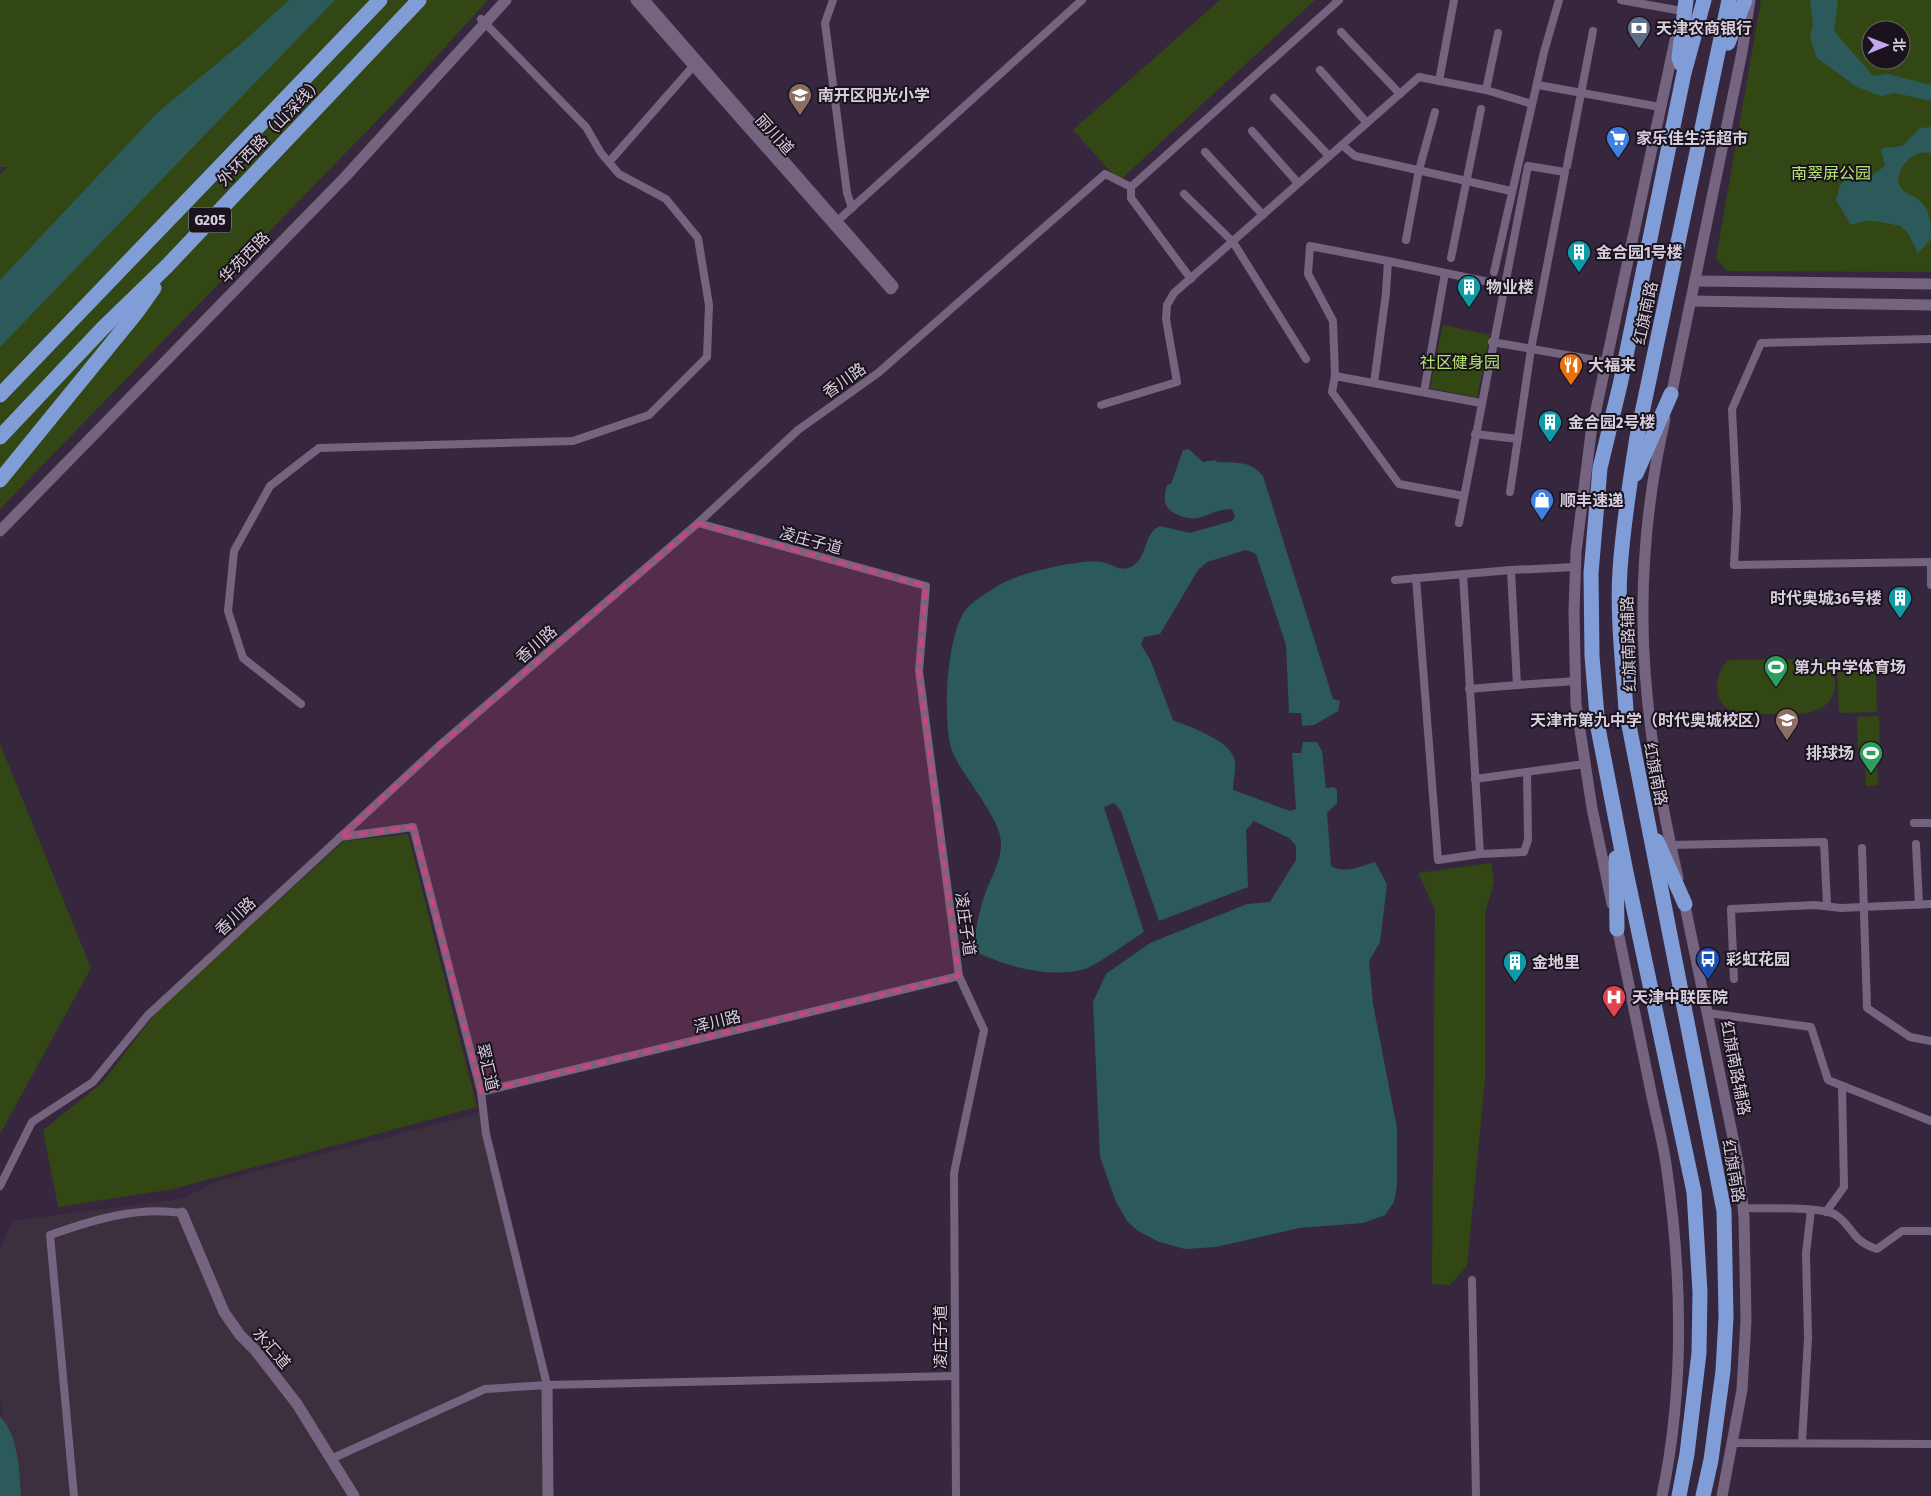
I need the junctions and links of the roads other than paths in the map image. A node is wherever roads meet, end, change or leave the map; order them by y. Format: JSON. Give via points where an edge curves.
{"nodes":[{"id":1,"x":380,"y":0,"type":"edge"},
{"id":2,"x":419,"y":0,"type":"edge"},
{"id":3,"x":498,"y":0,"type":"edge"},
{"id":4,"x":506,"y":0,"type":"edge"},
{"id":5,"x":636,"y":0,"type":"edge"},
{"id":6,"x":644,"y":0,"type":"edge"},
{"id":7,"x":832,"y":0,"type":"edge"},
{"id":8,"x":1082,"y":0,"type":"edge"},
{"id":9,"x":1339,"y":0,"type":"edge"},
{"id":10,"x":1454,"y":0,"type":"edge"},
{"id":11,"x":1559,"y":0,"type":"edge"},
{"id":12,"x":1621,"y":0,"type":"edge"},
{"id":13,"x":1704,"y":0,"type":"edge"},
{"id":14,"x":1729,"y":0,"type":"edge"},
{"id":15,"x":1745,"y":0,"type":"edge"},
{"id":16,"x":1750,"y":0,"type":"edge"},
{"id":17,"x":1649,"y":2,"type":"edge"},
{"id":18,"x":1684,"y":4,"type":"edge"},
{"id":19,"x":484,"y":21,"type":"junction"},
{"id":20,"x":1593,"y":31,"type":"dead end"},
{"id":21,"x":1341,"y":32,"type":"dead end"},
{"id":22,"x":1498,"y":33,"type":"dead end"},
{"id":23,"x":695,"y":63,"type":"junction"},
{"id":24,"x":1320,"y":70,"type":"dead end"},
{"id":25,"x":1684,"y":73,"type":"junction"},
{"id":26,"x":1439,"y":81,"type":"junction"},
{"id":27,"x":1712,"y":84,"type":"junction"},
{"id":28,"x":1538,"y":85,"type":"junction"},
{"id":29,"x":1486,"y":90,"type":"junction"},
{"id":30,"x":1581,"y":93,"type":"junction"},
{"id":31,"x":1400,"y":94,"type":"junction"},
{"id":32,"x":1274,"y":98,"type":"dead end"},
{"id":33,"x":1532,"y":104,"type":"junction"},
{"id":34,"x":1660,"y":107,"type":"junction"},
{"id":35,"x":1481,"y":109,"type":"dead end"},
{"id":36,"x":1435,"y":112,"type":"dead end"},
{"id":37,"x":1367,"y":123,"type":"junction"},
{"id":38,"x":1252,"y":131,"type":"dead end"},
{"id":39,"x":1342,"y":145,"type":"junction"},
{"id":40,"x":1204,"y":152,"type":"dead end"},
{"id":41,"x":1329,"y":156,"type":"junction"},
{"id":42,"x":610,"y":162,"type":"junction"},
{"id":43,"x":1567,"y":166,"type":"dead end"},
{"id":44,"x":1420,"y":170,"type":"junction"},
{"id":45,"x":1466,"y":181,"type":"junction"},
{"id":46,"x":1298,"y":183,"type":"junction"},
{"id":47,"x":1131,"y":187,"type":"junction"},
{"id":48,"x":1511,"y":191,"type":"junction"},
{"id":49,"x":1184,"y":194,"type":"dead end"},
{"id":50,"x":852,"y":208,"type":"junction"},
{"id":51,"x":1262,"y":215,"type":"junction"},
{"id":52,"x":835,"y":222,"type":"junction"},
{"id":53,"x":1406,"y":240,"type":"dead end"},
{"id":54,"x":1233,"y":242,"type":"junction"},
{"id":55,"x":1451,"y":258,"type":"dead end"},
{"id":56,"x":1388,"y":261,"type":"junction"},
{"id":57,"x":167,"y":266,"type":"junction"},
{"id":58,"x":1494,"y":272,"type":"dead end"},
{"id":59,"x":1445,"y":273,"type":"junction"},
{"id":60,"x":1191,"y":278,"type":"junction"},
{"id":61,"x":1695,"y":281,"type":"junction"},
{"id":62,"x":1931,"y":284,"type":"edge"},
{"id":63,"x":1504,"y":285,"type":"junction"},
{"id":64,"x":892,"y":288,"type":"dead end"},
{"id":65,"x":1691,"y":301,"type":"junction"},
{"id":66,"x":1931,"y":306,"type":"edge"},
{"id":67,"x":1931,"y":339,"type":"edge"},
{"id":68,"x":1492,"y":342,"type":"junction"},
{"id":69,"x":1531,"y":349,"type":"junction"},
{"id":70,"x":1306,"y":359,"type":"dead end"},
{"id":71,"x":1607,"y":362,"type":"junction"},
{"id":72,"x":1335,"y":376,"type":"junction"},
{"id":73,"x":1374,"y":383,"type":"junction"},
{"id":74,"x":1424,"y":392,"type":"junction"},
{"id":75,"x":1671,"y":394,"type":"junction"},
{"id":76,"x":0,"y":395,"type":"edge"},
{"id":77,"x":1481,"y":403,"type":"junction"},
{"id":78,"x":1101,"y":405,"type":"dead end"},
{"id":79,"x":1475,"y":434,"type":"junction"},
{"id":80,"x":0,"y":437,"type":"edge"},
{"id":81,"x":1518,"y":439,"type":"junction"},
{"id":82,"x":0,"y":480,"type":"edge"},
{"id":83,"x":1510,"y":492,"type":"dead end"},
{"id":84,"x":1628,"y":494,"type":"junction"},
{"id":85,"x":1464,"y":496,"type":"junction"},
{"id":86,"x":0,"y":523,"type":"edge"},
{"id":87,"x":698,"y":523,"type":"junction"},
{"id":88,"x":1459,"y":523,"type":"dead end"},
{"id":89,"x":0,"y":531,"type":"edge"},
{"id":90,"x":1931,"y":562,"type":"edge"},
{"id":91,"x":1575,"y":567,"type":"junction"},
{"id":92,"x":1511,"y":570,"type":"junction"},
{"id":93,"x":1463,"y":574,"type":"junction"},
{"id":94,"x":1416,"y":578,"type":"junction"},
{"id":95,"x":1395,"y":580,"type":"dead end"},
{"id":96,"x":1931,"y":585,"type":"edge"},
{"id":97,"x":1576,"y":681,"type":"junction"},
{"id":98,"x":1517,"y":685,"type":"junction"},
{"id":99,"x":1469,"y":689,"type":"junction"},
{"id":100,"x":301,"y":704,"type":"dead end"},
{"id":101,"x":1585,"y":764,"type":"junction"},
{"id":102,"x":1527,"y":772,"type":"junction"},
{"id":103,"x":1475,"y":779,"type":"junction"},
{"id":104,"x":1646,"y":815,"type":"junction"},
{"id":105,"x":1615,"y":816,"type":"junction"},
{"id":106,"x":1914,"y":823,"type":"dead end"},
{"id":107,"x":1931,"y":823,"type":"edge"},
{"id":108,"x":340,"y":837,"type":"junction"},
{"id":109,"x":1916,"y":844,"type":"dead end"},
{"id":110,"x":1671,"y":845,"type":"junction"},
{"id":111,"x":1862,"y":848,"type":"dead end"},
{"id":112,"x":1480,"y":854,"type":"junction"},
{"id":113,"x":1684,"y":904,"type":"junction"},
{"id":114,"x":1931,"y":904,"type":"edge"},
{"id":115,"x":1827,"y":905,"type":"junction"},
{"id":116,"x":1919,"y":905,"type":"junction"},
{"id":117,"x":1864,"y":907,"type":"junction"},
{"id":118,"x":1617,"y":928,"type":"junction"},
{"id":119,"x":959,"y":976,"type":"junction"},
{"id":120,"x":1734,"y":979,"type":"dead end"},
{"id":121,"x":1708,"y":1013,"type":"junction"},
{"id":122,"x":1931,"y":1041,"type":"edge"},
{"id":123,"x":1842,"y":1086,"type":"junction"},
{"id":124,"x":481,"y":1092,"type":"junction"},
{"id":125,"x":1931,"y":1122,"type":"edge"},
{"id":126,"x":0,"y":1186,"type":"edge"},
{"id":127,"x":1743,"y":1208,"type":"junction"},
{"id":128,"x":1811,"y":1210,"type":"junction"},
{"id":129,"x":182,"y":1212,"type":"joint"},
{"id":130,"x":1826,"y":1212,"type":"junction"},
{"id":131,"x":1931,"y":1231,"type":"edge"},
{"id":132,"x":1472,"y":1280,"type":"dead end"},
{"id":133,"x":954,"y":1376,"type":"junction"},
{"id":134,"x":547,"y":1385,"type":"junction"},
{"id":135,"x":1732,"y":1443,"type":"junction"},
{"id":136,"x":1802,"y":1443,"type":"junction"},
{"id":137,"x":1931,"y":1444,"type":"edge"},
{"id":138,"x":332,"y":1459,"type":"junction"},
{"id":139,"x":1679,"y":1494,"type":"edge"},
{"id":140,"x":74,"y":1496,"type":"edge"},
{"id":141,"x":354,"y":1496,"type":"edge"},
{"id":142,"x":548,"y":1496,"type":"edge"},
{"id":143,"x":956,"y":1496,"type":"edge"},
{"id":144,"x":1476,"y":1496,"type":"edge"},
{"id":145,"x":1662,"y":1496,"type":"edge"},
{"id":146,"x":1702,"y":1496,"type":"edge"},
{"id":147,"x":1722,"y":1496,"type":"edge"}],
"edges":[{"from":1,"to":76,"type":"highway","name":"外环西路（山深线）","number":"G205"},
{"from":2,"to":57,"type":"highway","name":"外环西路（山深线）","number":"G205"},
{"from":3,"to":19,"type":"main road","name":"华苑西路"},
{"from":4,"to":19,"type":"main road","name":"华苑西路"},
{"from":5,"to":23,"type":"main road","name":"丽川道"},
{"from":6,"to":23,"type":"main road","name":"丽川道"},
{"from":7,"to":50,"type":"street","via":[[825,23],[847,193]]},
{"from":8,"to":50,"type":"street"},
{"from":9,"to":47,"type":"street"},
{"from":10,"to":26,"type":"street"},
{"from":11,"to":28,"type":"street"},
{"from":12,"to":17,"type":"street"},
{"from":13,"to":25,"type":"highway","name":"红旗南路"},
{"from":14,"to":27,"type":"highway","name":"红旗南路"},
{"from":15,"to":27,"type":"highway"},
{"from":16,"to":61,"type":"main road","name":"红旗南路辅路"},
{"from":17,"to":18,"type":"street"},
{"from":18,"to":25,"type":"highway","via":[[1679,58]]},
{"from":18,"to":34,"type":"main road"},
{"from":19,"to":42,"type":"street","via":[[586,127]]},
{"from":19,"to":86,"type":"main road","name":"华苑西路"},
{"from":19,"to":89,"type":"main road","name":"华苑西路","via":[[346,176]]},
{"from":20,"to":30,"type":"street"},
{"from":21,"to":31,"type":"street"},
{"from":22,"to":29,"type":"street"},
{"from":23,"to":42,"type":"street"},
{"from":23,"to":52,"type":"main road","name":"丽川道"},
{"from":24,"to":37,"type":"street"},
{"from":25,"to":105,"type":"highway","name":"红旗南路","via":[[1620,386],[1600,468],[1591,573],[1592,656],[1598,728]]},
{"from":26,"to":29,"type":"street"},
{"from":26,"to":31,"type":"street","via":[[1419,77]]},
{"from":27,"to":84,"type":"highway","name":"红旗南路","via":[[1637,437]]},
{"from":28,"to":30,"type":"street"},
{"from":28,"to":33,"type":"street"},
{"from":29,"to":33,"type":"street"},
{"from":30,"to":34,"type":"street"},
{"from":30,"to":43,"type":"street"},
{"from":31,"to":37,"type":"street"},
{"from":32,"to":41,"type":"street"},
{"from":33,"to":48,"type":"street"},
{"from":34,"to":71,"type":"main road"},
{"from":35,"to":45,"type":"street"},
{"from":36,"to":44,"type":"street"},
{"from":37,"to":39,"type":"street"},
{"from":38,"to":46,"type":"street"},
{"from":39,"to":41,"type":"street"},
{"from":39,"to":44,"type":"street","via":[[1355,156]]},
{"from":40,"to":51,"type":"street"},
{"from":41,"to":46,"type":"street"},
{"from":42,"to":100,"type":"street","via":[[619,174],[666,199],[698,238],[709,305],[708,357],[649,415],[573,442],[319,448],[270,486],[234,551],[228,611],[243,658]]},
{"from":44,"to":45,"type":"street"},
{"from":44,"to":53,"type":"street"},
{"from":45,"to":48,"type":"street"},
{"from":45,"to":55,"type":"street"},
{"from":46,"to":51,"type":"street"},
{"from":47,"to":60,"type":"street","via":[[1131,198]]},
{"from":47,"to":87,"type":"street","name":"香川路","via":[[1105,174],[878,373],[798,430]]},
{"from":48,"to":58,"type":"street"},
{"from":49,"to":54,"type":"street"},
{"from":50,"to":52,"type":"street"},
{"from":51,"to":54,"type":"street"},
{"from":52,"to":64,"type":"main road","name":"丽川道"},
{"from":54,"to":60,"type":"street"},
{"from":54,"to":70,"type":"street"},
{"from":56,"to":59,"type":"street"},
{"from":56,"to":72,"type":"street","via":[[1310,246],[1308,274],[1333,321]]},
{"from":56,"to":73,"type":"street"},
{"from":57,"to":80,"type":"highway","name":"外环西路（山深线）","number":"G205"},
{"from":57,"to":82,"type":"highway","via":[[137,312]]},
{"from":59,"to":63,"type":"street"},
{"from":59,"to":74,"type":"street"},
{"from":60,"to":78,"type":"street","via":[[1166,305],[1177,382]]},
{"from":61,"to":62,"type":"main road"},
{"from":61,"to":65,"type":"main road","name":"红旗南路辅路"},
{"from":63,"to":68,"type":"street"},
{"from":63,"to":69,"type":"street","via":[[1528,166],[1565,172]]},
{"from":65,"to":66,"type":"main road"},
{"from":65,"to":75,"type":"main road","name":"红旗南路辅路"},
{"from":67,"to":90,"type":"street","via":[[1761,342],[1732,409],[1737,509],[1734,565]]},
{"from":68,"to":69,"type":"street"},
{"from":68,"to":77,"type":"street"},
{"from":69,"to":71,"type":"street"},
{"from":69,"to":81,"type":"street"},
{"from":71,"to":91,"type":"main road","via":[[1592,433]]},
{"from":72,"to":73,"type":"street"},
{"from":72,"to":85,"type":"street","via":[[1332,392],[1399,484]]},
{"from":73,"to":74,"type":"street"},
{"from":74,"to":77,"type":"street"},
{"from":75,"to":84,"type":"highway"},
{"from":75,"to":110,"type":"main road","name":"红旗南路辅路","via":[[1648,513],[1642,598],[1646,700],[1654,763]]},
{"from":77,"to":79,"type":"street"},
{"from":79,"to":81,"type":"street"},
{"from":79,"to":85,"type":"street"},
{"from":81,"to":83,"type":"street"},
{"from":84,"to":104,"type":"highway","name":"红旗南路","via":[[1620,570],[1620,627],[1626,710]]},
{"from":85,"to":88,"type":"street"},
{"from":87,"to":108,"type":"street","name":"香川路","via":[[441,744]]},
{"from":87,"to":119,"type":"street","name":"凌庄子道","via":[[926,586],[919,671]]},
{"from":90,"to":96,"type":"street"},
{"from":91,"to":92,"type":"street"},
{"from":91,"to":97,"type":"main road"},
{"from":92,"to":93,"type":"street"},
{"from":92,"to":98,"type":"street"},
{"from":93,"to":94,"type":"street"},
{"from":93,"to":99,"type":"street"},
{"from":94,"to":95,"type":"street"},
{"from":94,"to":112,"type":"street","via":[[1438,860]]},
{"from":97,"to":98,"type":"street"},
{"from":97,"to":101,"type":"main road"},
{"from":98,"to":99,"type":"street"},
{"from":99,"to":103,"type":"street"},
{"from":101,"to":102,"type":"street"},
{"from":101,"to":118,"type":"main road"},
{"from":102,"to":103,"type":"street"},
{"from":102,"to":112,"type":"street","via":[[1528,840],[1524,852]]},
{"from":103,"to":112,"type":"street"},
{"from":104,"to":113,"type":"highway"},
{"from":104,"to":146,"type":"highway","name":"红旗南路","via":[[1724,1210],[1726,1317],[1723,1371]]},
{"from":105,"to":118,"type":"highway"},
{"from":105,"to":139,"type":"highway","name":"红旗南路","via":[[1694,1192],[1700,1292],[1699,1353]]},
{"from":106,"to":107,"type":"street"},
{"from":108,"to":124,"type":"street","name":"翠汇道","via":[[413,827]]},
{"from":108,"to":126,"type":"street","name":"香川路","via":[[148,1016],[94,1082],[32,1122]]},
{"from":109,"to":116,"type":"street"},
{"from":110,"to":113,"type":"main road","name":"红旗南路辅路"},
{"from":110,"to":115,"type":"street","via":[[1824,842]]},
{"from":111,"to":117,"type":"street"},
{"from":113,"to":121,"type":"main road","name":"红旗南路辅路"},
{"from":114,"to":116,"type":"street"},
{"from":115,"to":117,"type":"street"},
{"from":115,"to":120,"type":"street","via":[[1731,909]]},
{"from":116,"to":117,"type":"street"},
{"from":117,"to":122,"type":"street","via":[[1868,1008],[1910,1037]]},
{"from":118,"to":145,"type":"main road","via":[[1666,1163],[1675,1244],[1677,1389]]},
{"from":119,"to":124,"type":"street","name":"泽川路"},
{"from":119,"to":133,"type":"street","name":"凌庄子道","via":[[984,1030],[954,1173]]},
{"from":121,"to":123,"type":"street","via":[[1811,1027],[1828,1080]]},
{"from":121,"to":127,"type":"main road","name":"红旗南路辅路","via":[[1739,1167]]},
{"from":123,"to":125,"type":"street"},
{"from":123,"to":130,"type":"street","via":[[1844,1187]]},
{"from":124,"to":134,"type":"street","name":"翠汇道","via":[[486,1134]]},
{"from":127,"to":128,"type":"street"},
{"from":127,"to":135,"type":"main road","name":"红旗南路辅路","via":[[1746,1320],[1742,1390]]},
{"from":128,"to":130,"type":"street"},
{"from":128,"to":136,"type":"street","via":[[1806,1253],[1808,1338]]},
{"from":129,"to":138,"type":"main road","name":"水汇道","via":[[224,1312],[296,1404]]},
{"from":129,"to":140,"type":"street","via":[[160,1210],[99,1218],[50,1234]]},
{"from":130,"to":131,"type":"street","via":[[1836,1215],[1863,1245],[1877,1249],[1902,1231]]},
{"from":132,"to":144,"type":"street"},
{"from":133,"to":134,"type":"street"},
{"from":133,"to":143,"type":"street","name":"凌庄子道"},
{"from":134,"to":138,"type":"street","via":[[485,1389]]},
{"from":134,"to":142,"type":"main road"},
{"from":135,"to":136,"type":"street"},
{"from":135,"to":147,"type":"main road","name":"红旗南路辅路"},
{"from":136,"to":137,"type":"street"},
{"from":138,"to":141,"type":"main road","name":"水汇道"}]}
